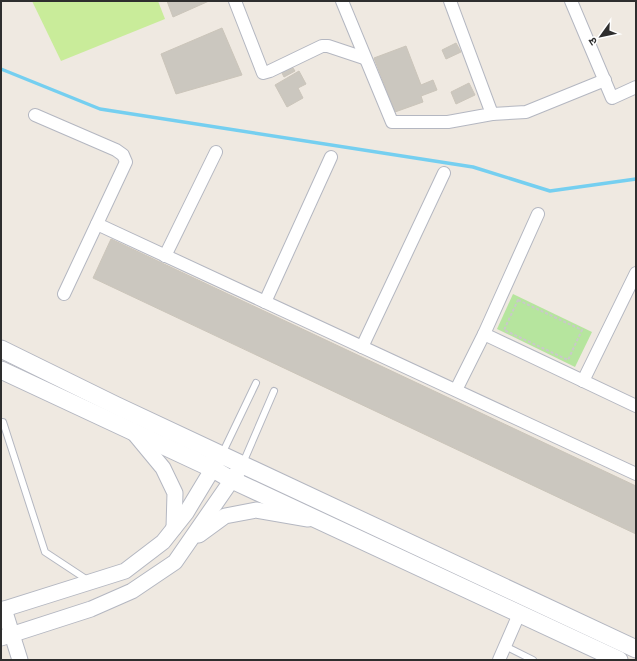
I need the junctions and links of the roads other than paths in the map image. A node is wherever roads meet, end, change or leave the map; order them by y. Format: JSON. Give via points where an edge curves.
{"nodes":[{"id":1,"x":235,"y":1,"type":"edge"},
{"id":2,"x":342,"y":1,"type":"edge"},
{"id":3,"x":450,"y":1,"type":"edge"},
{"id":4,"x":571,"y":1,"type":"edge"},
{"id":5,"x":364,"y":58,"type":"junction"},
{"id":6,"x":605,"y":80,"type":"junction"},
{"id":7,"x":636,"y":87,"type":"edge"},
{"id":8,"x":492,"y":114,"type":"junction"},
{"id":9,"x":35,"y":115,"type":"dead end"},
{"id":10,"x":216,"y":152,"type":"dead end"},
{"id":11,"x":331,"y":157,"type":"dead end"},
{"id":12,"x":444,"y":173,"type":"dead end"},
{"id":13,"x":538,"y":214,"type":"dead end"},
{"id":14,"x":97,"y":224,"type":"junction"},
{"id":15,"x":165,"y":256,"type":"junction"},
{"id":16,"x":636,"y":273,"type":"edge"},
{"id":17,"x":64,"y":294,"type":"dead end"},
{"id":18,"x":265,"y":302,"type":"junction"},
{"id":19,"x":484,"y":334,"type":"junction"},
{"id":20,"x":362,"y":347,"type":"junction"},
{"id":21,"x":1,"y":349,"type":"edge"},
{"id":22,"x":1,"y":370,"type":"edge"},
{"id":23,"x":583,"y":381,"type":"junction"},
{"id":24,"x":256,"y":383,"type":"dead end"},
{"id":25,"x":456,"y":390,"type":"junction"},
{"id":26,"x":274,"y":391,"type":"dead end"},
{"id":27,"x":636,"y":406,"type":"edge"},
{"id":28,"x":1,"y":422,"type":"edge"},
{"id":29,"x":134,"y":433,"type":"junction"},
{"id":30,"x":222,"y":454,"type":"junction"},
{"id":31,"x":242,"y":465,"type":"junction"},
{"id":32,"x":213,"y":469,"type":"junction"},
{"id":33,"x":636,"y":474,"type":"edge"},
{"id":34,"x":232,"y":480,"type":"junction"},
{"id":35,"x":325,"y":522,"type":"junction"},
{"id":36,"x":174,"y":528,"type":"junction"},
{"id":37,"x":189,"y":543,"type":"junction"},
{"id":38,"x":92,"y":583,"type":"junction"},
{"id":39,"x":3,"y":609,"type":"edge"},
{"id":40,"x":520,"y":614,"type":"junction"},
{"id":41,"x":6,"y":636,"type":"edge"},
{"id":42,"x":505,"y":646,"type":"junction"},
{"id":43,"x":636,"y":649,"type":"edge"},
{"id":44,"x":20,"y":660,"type":"edge"},
{"id":45,"x":498,"y":660,"type":"edge"},
{"id":46,"x":533,"y":660,"type":"edge"},
{"id":47,"x":619,"y":660,"type":"edge"}],
"edges":[{"from":1,"to":5,"type":"street","via":[[263,73],[322,46]]},
{"from":2,"to":5,"type":"street"},
{"from":3,"to":8,"type":"street"},
{"from":4,"to":6,"type":"street"},
{"from":5,"to":8,"type":"street","via":[[392,122],[448,122]]},
{"from":6,"to":7,"type":"street","via":[[612,98]]},
{"from":6,"to":8,"type":"street","via":[[526,112]]},
{"from":9,"to":14,"type":"street","via":[[123,155],[126,162]]},
{"from":10,"to":15,"type":"street"},
{"from":11,"to":18,"type":"street"},
{"from":12,"to":20,"type":"street"},
{"from":13,"to":19,"type":"street"},
{"from":14,"to":15,"type":"street"},
{"from":14,"to":17,"type":"street"},
{"from":15,"to":18,"type":"street"},
{"from":16,"to":23,"type":"street"},
{"from":18,"to":20,"type":"street"},
{"from":19,"to":23,"type":"street"},
{"from":19,"to":25,"type":"street"},
{"from":20,"to":25,"type":"street"},
{"from":21,"to":30,"type":"main road"},
{"from":22,"to":29,"type":"main road"},
{"from":23,"to":27,"type":"street"},
{"from":24,"to":30,"type":"lane"},
{"from":25,"to":33,"type":"street"},
{"from":26,"to":31,"type":"lane"},
{"from":28,"to":38,"type":"lane","via":[[45,552]]},
{"from":29,"to":32,"type":"main road"},
{"from":29,"to":36,"type":"street","via":[[163,468],[175,493]]},
{"from":30,"to":31,"type":"main road"},
{"from":30,"to":32,"type":"street"},
{"from":31,"to":34,"type":"street"},
{"from":31,"to":43,"type":"main road"},
{"from":32,"to":34,"type":"main road"},
{"from":32,"to":36,"type":"street"},
{"from":34,"to":35,"type":"main road"},
{"from":34,"to":37,"type":"street"},
{"from":35,"to":37,"type":"street","via":[[256,510],[225,516]]},
{"from":35,"to":40,"type":"main road"},
{"from":36,"to":38,"type":"street","via":[[163,542],[125,571]]},
{"from":37,"to":41,"type":"street","via":[[175,562],[132,591],[91,609]]},
{"from":38,"to":39,"type":"street"},
{"from":39,"to":41,"type":"street"},
{"from":40,"to":42,"type":"street"},
{"from":40,"to":47,"type":"main road"},
{"from":41,"to":44,"type":"street"},
{"from":42,"to":45,"type":"street"},
{"from":42,"to":46,"type":"lane"}]}
